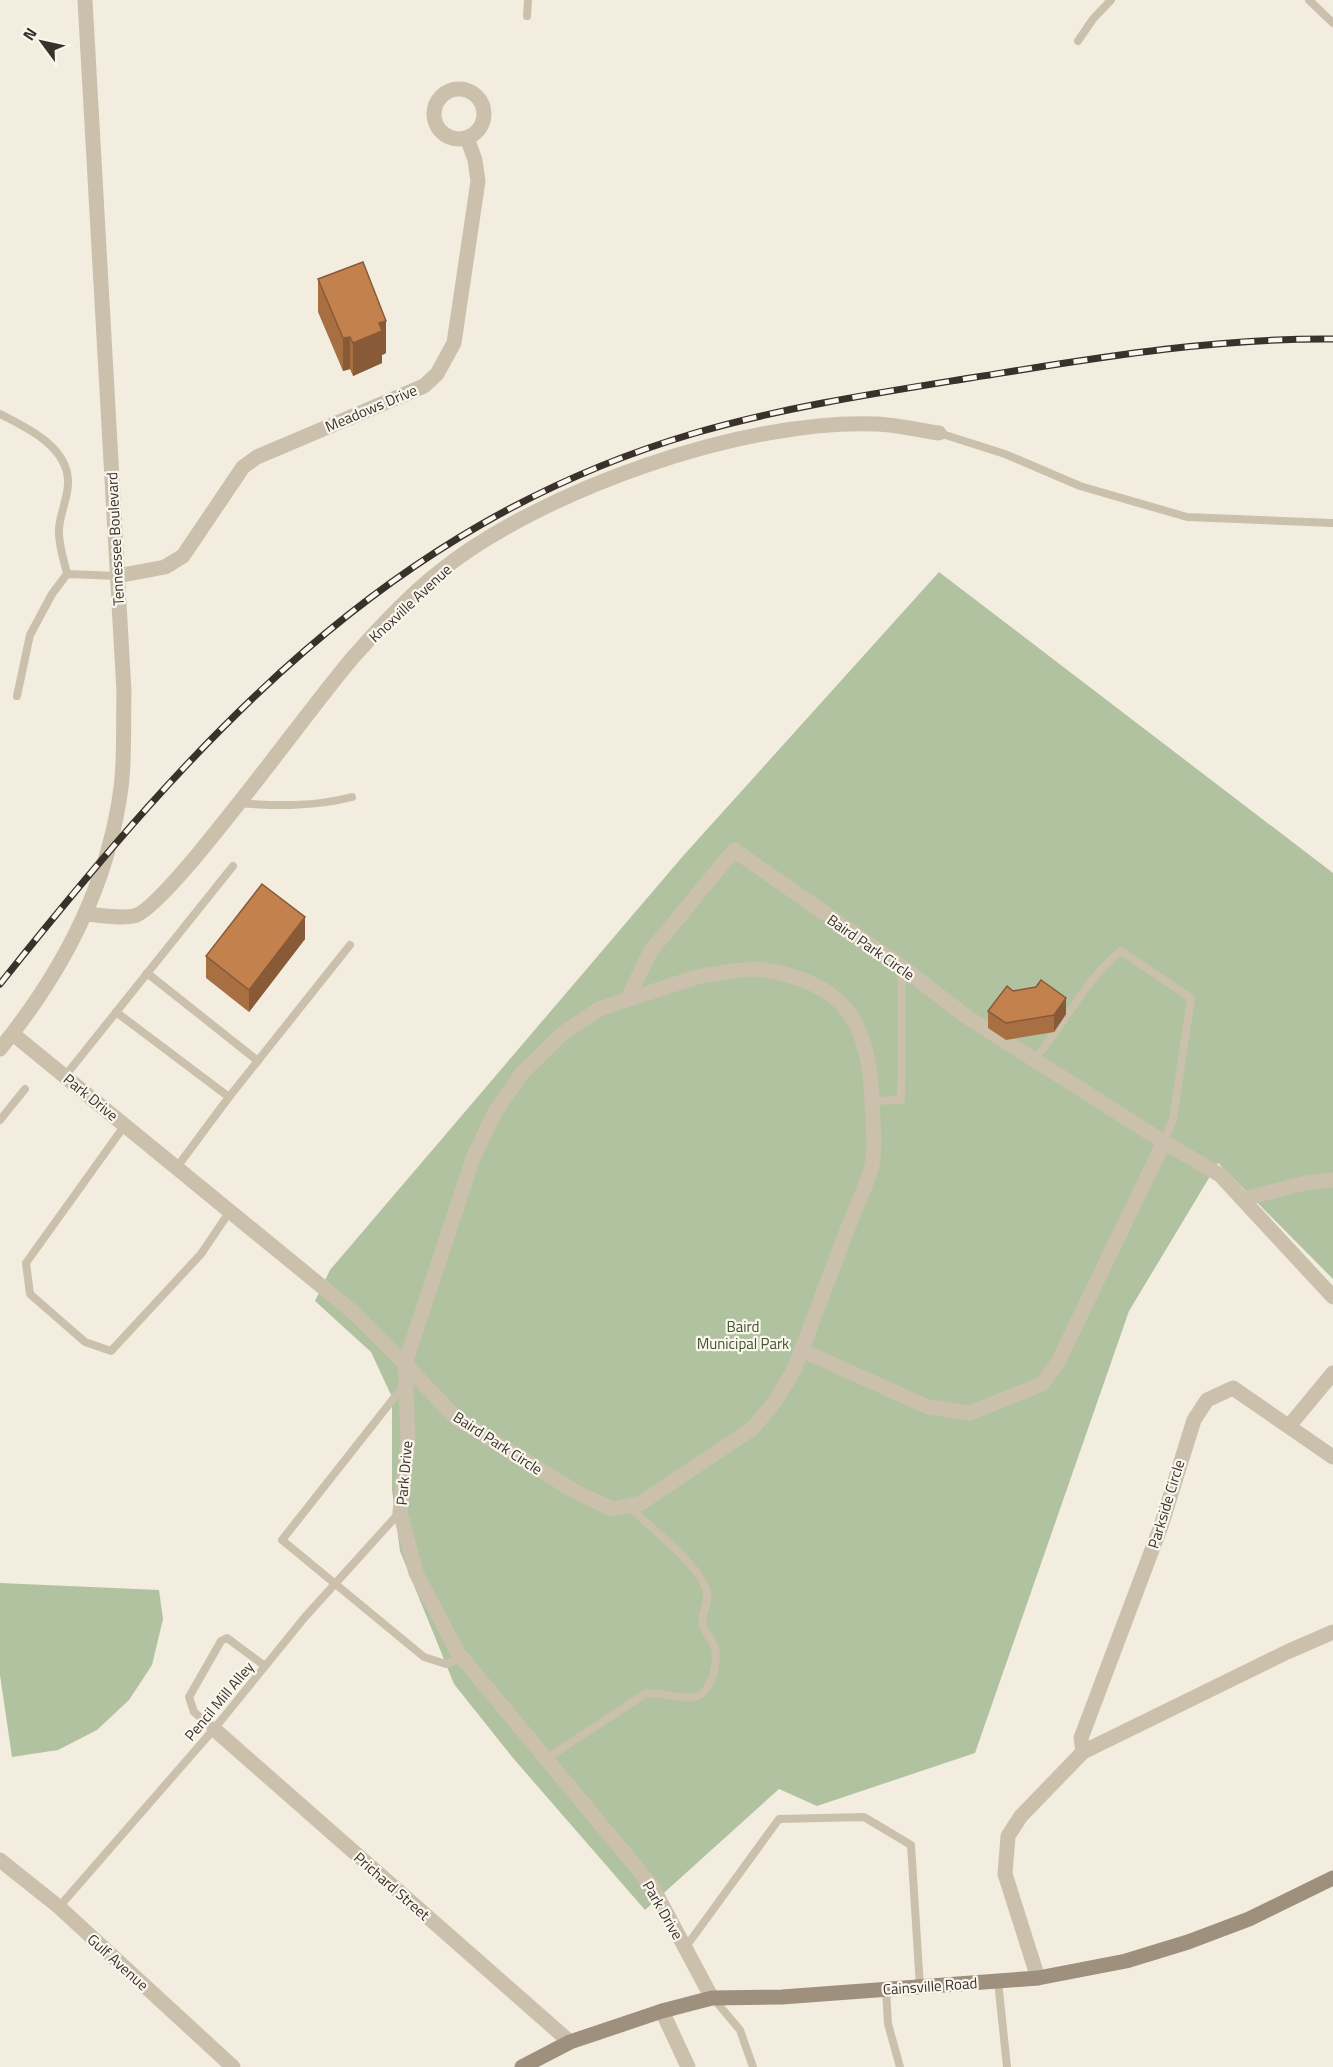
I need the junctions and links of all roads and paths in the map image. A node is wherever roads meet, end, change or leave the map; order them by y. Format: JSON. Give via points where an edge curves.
{"nodes":[{"id":1,"x":85,"y":0,"type":"edge"},
{"id":2,"x":528,"y":0,"type":"edge"},
{"id":3,"x":1111,"y":0,"type":"edge"},
{"id":4,"x":1309,"y":0,"type":"edge"},
{"id":5,"x":527,"y":16,"type":"dead end"},
{"id":6,"x":1333,"y":23,"type":"edge"},
{"id":7,"x":1078,"y":41,"type":"dead end"},
{"id":8,"x":467,"y":138,"type":"dead end"},
{"id":9,"x":0,"y":414,"type":"edge"},
{"id":10,"x":939,"y":433,"type":"joint"},
{"id":11,"x":1333,"y":523,"type":"edge"},
{"id":12,"x":67,"y":574,"type":"junction"},
{"id":13,"x":117,"y":576,"type":"junction"},
{"id":14,"x":17,"y":696,"type":"dead end"},
{"id":15,"x":352,"y":797,"type":"dead end"},
{"id":16,"x":237,"y":803,"type":"junction"},
{"id":17,"x":233,"y":866,"type":"dead end"},
{"id":18,"x":87,"y":914,"type":"junction"},
{"id":19,"x":350,"y":945,"type":"dead end"},
{"id":20,"x":902,"y":967,"type":"junction"},
{"id":21,"x":147,"y":973,"type":"junction"},
{"id":22,"x":627,"y":1000,"type":"junction"},
{"id":23,"x":116,"y":1012,"type":"junction"},
{"id":24,"x":13,"y":1034,"type":"junction"},
{"id":25,"x":0,"y":1049,"type":"edge"},
{"id":26,"x":1034,"y":1059,"type":"junction"},
{"id":27,"x":258,"y":1061,"type":"junction"},
{"id":28,"x":65,"y":1076,"type":"junction"},
{"id":29,"x":25,"y":1089,"type":"dead end"},
{"id":30,"x":230,"y":1097,"type":"junction"},
{"id":31,"x":872,"y":1101,"type":"junction"},
{"id":32,"x":0,"y":1120,"type":"edge"},
{"id":33,"x":125,"y":1125,"type":"junction"},
{"id":34,"x":1164,"y":1143,"type":"junction"},
{"id":35,"x":177,"y":1167,"type":"junction"},
{"id":36,"x":1333,"y":1179,"type":"edge"},
{"id":37,"x":1243,"y":1199,"type":"junction"},
{"id":38,"x":230,"y":1211,"type":"junction"},
{"id":39,"x":1333,"y":1297,"type":"edge"},
{"id":40,"x":801,"y":1350,"type":"junction"},
{"id":41,"x":405,"y":1364,"type":"junction"},
{"id":42,"x":1333,"y":1373,"type":"edge"},
{"id":43,"x":406,"y":1383,"type":"junction"},
{"id":44,"x":1289,"y":1426,"type":"junction"},
{"id":45,"x":1333,"y":1457,"type":"edge"},
{"id":46,"x":628,"y":1506,"type":"junction"},
{"id":47,"x":400,"y":1512,"type":"junction"},
{"id":48,"x":335,"y":1584,"type":"junction"},
{"id":49,"x":1333,"y":1632,"type":"edge"},
{"id":50,"x":463,"y":1658,"type":"junction"},
{"id":51,"x":265,"y":1666,"type":"junction"},
{"id":52,"x":214,"y":1729,"type":"junction"},
{"id":53,"x":1083,"y":1752,"type":"junction"},
{"id":54,"x":546,"y":1759,"type":"junction"},
{"id":55,"x":0,"y":1860,"type":"edge"},
{"id":56,"x":1333,"y":1878,"type":"edge"},
{"id":57,"x":59,"y":1907,"type":"junction"},
{"id":58,"x":685,"y":1948,"type":"junction"},
{"id":59,"x":1038,"y":1978,"type":"junction"},
{"id":60,"x":998,"y":1981,"type":"junction"},
{"id":61,"x":920,"y":1987,"type":"junction"},
{"id":62,"x":886,"y":1989,"type":"junction"},
{"id":63,"x":712,"y":1998,"type":"junction"},
{"id":64,"x":662,"y":2011,"type":"junction"},
{"id":65,"x":570,"y":2042,"type":"junction"},
{"id":66,"x":233,"y":2067,"type":"edge"},
{"id":67,"x":522,"y":2067,"type":"edge"},
{"id":68,"x":688,"y":2067,"type":"edge"},
{"id":69,"x":753,"y":2067,"type":"edge"},
{"id":70,"x":900,"y":2067,"type":"edge"},
{"id":71,"x":1007,"y":2067,"type":"edge"}],
"edges":[{"from":1,"to":13,"type":"street","name":"Tennessee Boulevard"},
{"from":2,"to":5,"type":"lane"},
{"from":3,"to":7,"type":"lane"},
{"from":4,"to":6,"type":"lane"},
{"from":8,"to":13,"type":"street","name":"Meadows Drive","via":[[478,181],[454,344],[436,374],[424,386],[257,457],[243,467],[183,556],[165,567]]},
{"from":9,"to":12,"type":"lane","via":[[27,427],[53,448],[64,466],[68,482],[59,530]]},
{"from":10,"to":11,"type":"lane","via":[[1005,454],[1080,486],[1187,517]]},
{"from":10,"to":16,"type":"street","name":"Knoxville Avenue","via":[[877,424],[787,429],[663,458],[550,505],[437,573],[355,655]]},
{"from":12,"to":13,"type":"lane"},
{"from":12,"to":14,"type":"lane","via":[[30,635]]},
{"from":13,"to":18,"type":"street","name":"Tennessee Boulevard","via":[[124,692],[121,787],[107,854]]},
{"from":15,"to":16,"type":"lane","via":[[330,803],[278,806]]},
{"from":16,"to":18,"type":"street","name":"Knoxville Avenue","via":[[153,904],[134,916]]},
{"from":17,"to":21,"type":"lane"},
{"from":18,"to":24,"type":"street","name":"Tennessee Boulevard","via":[[58,968]]},
{"from":19,"to":27,"type":"lane"},
{"from":20,"to":22,"type":"street","name":"Baird Park Circle","via":[[734,850],[650,952]]},
{"from":20,"to":26,"type":"street","name":"Baird Park Circle","via":[[967,1017]]},
{"from":20,"to":31,"type":"lane","via":[[901,1100]]},
{"from":21,"to":23,"type":"lane"},
{"from":21,"to":27,"type":"lane"},
{"from":22,"to":31,"type":"street","via":[[697,977],[730,971],[758,969],[792,974],[844,1004],[859,1027],[866,1047]]},
{"from":22,"to":41,"type":"street","via":[[599,1009],[562,1034],[523,1072],[495,1112],[473,1158]]},
{"from":23,"to":28,"type":"lane"},
{"from":23,"to":30,"type":"lane"},
{"from":24,"to":25,"type":"street","name":"Tennessee Boulevard"},
{"from":24,"to":28,"type":"street","name":"Park Drive"},
{"from":26,"to":34,"type":"street","name":"Baird Park Circle"},
{"from":26,"to":34,"type":"lane","via":[[1061,1027],[1086,986],[1121,951],[1191,998],[1173,1119]]},
{"from":27,"to":30,"type":"lane"},
{"from":28,"to":33,"type":"street","name":"Park Drive"},
{"from":29,"to":32,"type":"lane"},
{"from":30,"to":35,"type":"lane"},
{"from":31,"to":40,"type":"street","via":[[873,1162]]},
{"from":33,"to":35,"type":"street","name":"Park Drive"},
{"from":33,"to":38,"type":"lane","via":[[26,1263],[30,1294],[85,1342],[111,1351],[201,1254]]},
{"from":34,"to":37,"type":"street","name":"Baird Park Circle","via":[[1220,1175]]},
{"from":34,"to":40,"type":"street","via":[[1058,1362],[1042,1384],[970,1413],[928,1407]]},
{"from":35,"to":38,"type":"street","name":"Park Drive"},
{"from":36,"to":37,"type":"street"},
{"from":37,"to":39,"type":"street","name":"Baird Park Circle"},
{"from":38,"to":41,"type":"street","name":"Park Drive","via":[[353,1312]]},
{"from":40,"to":46,"type":"street","via":[[775,1401],[753,1428],[641,1503]]},
{"from":41,"to":43,"type":"street","name":"Park Drive"},
{"from":41,"to":46,"type":"street","name":"Baird Park Circle","via":[[456,1418],[576,1492],[612,1509]]},
{"from":42,"to":44,"type":"street"},
{"from":43,"to":47,"type":"street","name":"Park Drive","via":[[408,1441]]},
{"from":43,"to":48,"type":"lane","via":[[282,1540]]},
{"from":44,"to":45,"type":"street","name":"Parkside Circle"},
{"from":44,"to":53,"type":"street","name":"Parkside Circle","via":[[1233,1388],[1208,1400],[1194,1420],[1161,1526],[1081,1738]]},
{"from":46,"to":54,"type":"lane","via":[[703,1581],[708,1598],[702,1625],[715,1650],[710,1684],[688,1699],[662,1692],[646,1693]]},
{"from":47,"to":48,"type":"lane","name":"Pencil Mill Alley"},
{"from":47,"to":50,"type":"street","name":"Park Drive","via":[[417,1573]]},
{"from":48,"to":50,"type":"lane","via":[[424,1657],[446,1664]]},
{"from":48,"to":51,"type":"lane","name":"Pencil Mill Alley"},
{"from":49,"to":53,"type":"street"},
{"from":50,"to":54,"type":"street","name":"Park Drive"},
{"from":51,"to":52,"type":"lane","name":"Pencil Mill Alley"},
{"from":51,"to":52,"type":"lane","via":[[234,1641],[221,1641],[189,1697],[194,1712]]},
{"from":52,"to":57,"type":"lane","name":"Pencil Mill Alley"},
{"from":52,"to":65,"type":"street","name":"Prichard Street"},
{"from":53,"to":59,"type":"street","via":[[1021,1816],[1008,1836],[1005,1874]]},
{"from":54,"to":58,"type":"street","name":"Park Drive","via":[[651,1886]]},
{"from":55,"to":57,"type":"street","name":"Gulf Avenue"},
{"from":56,"to":59,"type":"main road","name":"Cainsville Road","via":[[1188,1942],[1126,1961]]},
{"from":57,"to":66,"type":"street","name":"Gulf Avenue"},
{"from":58,"to":61,"type":"lane","via":[[779,1819],[864,1817],[910,1845]]},
{"from":58,"to":63,"type":"street","name":"Park Drive"},
{"from":59,"to":60,"type":"main road","name":"Cainsville Road"},
{"from":60,"to":61,"type":"main road","name":"Cainsville Road"},
{"from":60,"to":71,"type":"lane"},
{"from":61,"to":62,"type":"main road","name":"Cainsville Road"},
{"from":62,"to":63,"type":"main road","name":"Cainsville Road"},
{"from":62,"to":70,"type":"lane","via":[[888,2024]]},
{"from":63,"to":64,"type":"main road","name":"Cainsville Road"},
{"from":63,"to":69,"type":"lane","via":[[740,2030]]},
{"from":64,"to":65,"type":"main road","name":"Cainsville Road"},
{"from":64,"to":68,"type":"street"},
{"from":65,"to":67,"type":"main road","name":"Cainsville Road"}]}
